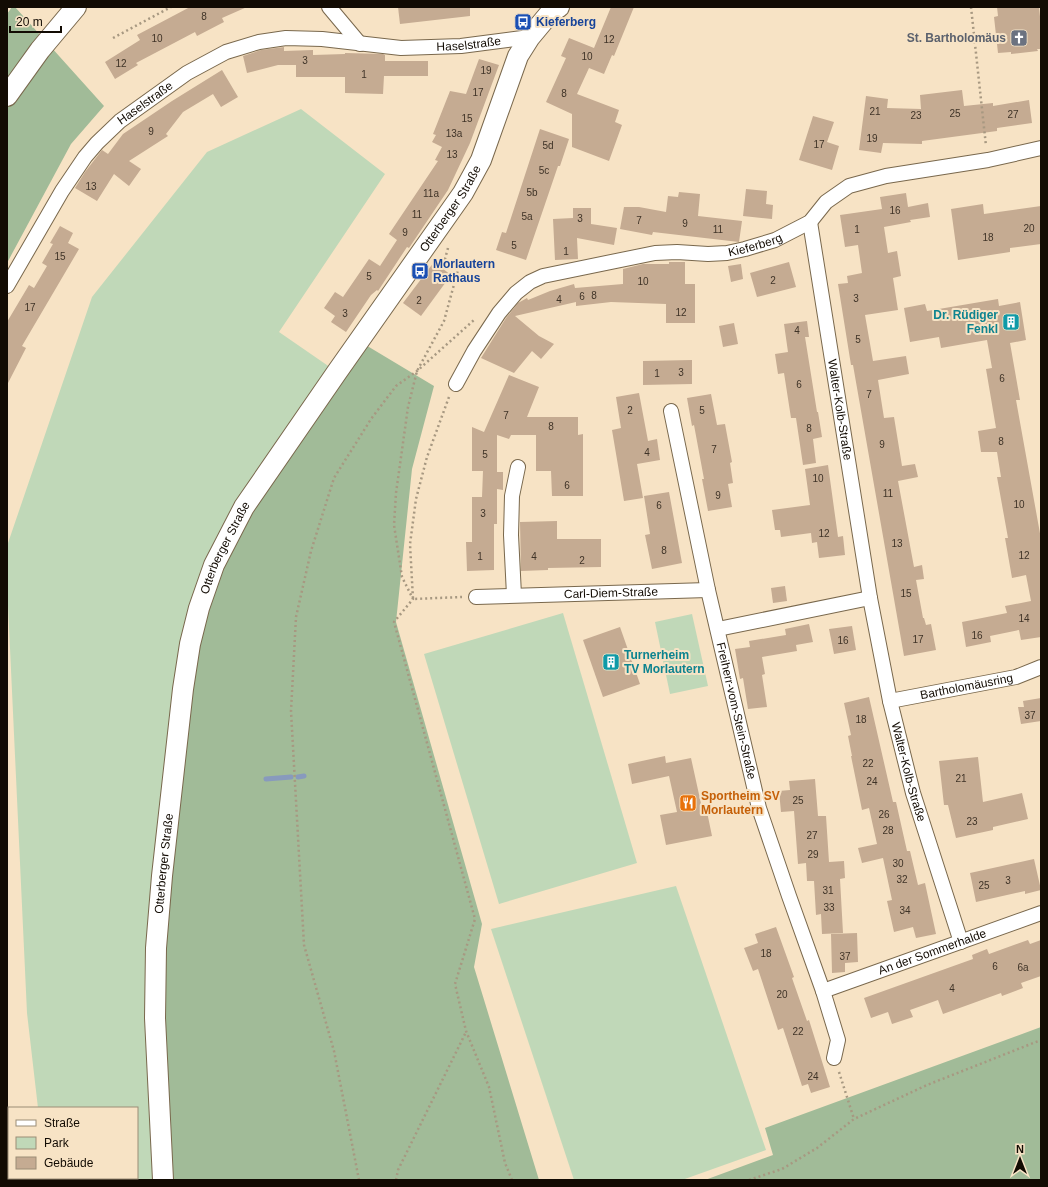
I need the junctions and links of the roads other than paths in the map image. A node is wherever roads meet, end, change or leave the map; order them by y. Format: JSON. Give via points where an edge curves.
{"nodes":[{"id":1,"x":76,"y":7,"type":"edge"},
{"id":2,"x":329,"y":7,"type":"edge"},
{"id":3,"x":559,"y":7,"type":"edge"},
{"id":4,"x":530,"y":37,"type":"junction"},
{"id":5,"x":360,"y":44,"type":"junction"},
{"id":6,"x":7,"y":96,"type":"edge"},
{"id":7,"x":1041,"y":148,"type":"edge"},
{"id":8,"x":810,"y":222,"type":"junction"},
{"id":9,"x":7,"y":286,"type":"edge"},
{"id":10,"x":456,"y":384,"type":"road end"},
{"id":11,"x":671,"y":412,"type":"dead end"},
{"id":12,"x":518,"y":467,"type":"dead end"},
{"id":13,"x":708,"y":590,"type":"junction"},
{"id":14,"x":514,"y":595,"type":"junction"},
{"id":15,"x":476,"y":597,"type":"road end"},
{"id":16,"x":870,"y":598,"type":"junction"},
{"id":17,"x":718,"y":629,"type":"junction"},
{"id":18,"x":1041,"y":667,"type":"edge"},
{"id":19,"x":890,"y":701,"type":"junction"},
{"id":20,"x":1041,"y":913,"type":"edge"},
{"id":21,"x":961,"y":942,"type":"junction"},
{"id":22,"x":823,"y":991,"type":"junction"},
{"id":23,"x":834,"y":1058,"type":"road end"},
{"id":24,"x":163,"y":1180,"type":"edge"}],
"edges":[{"from":1,"to":6,"type":"street","via":[[40,50]]},
{"from":2,"to":5,"type":"street"},
{"from":3,"to":4,"type":"street","name":"Otterberger Straße","via":[[550,13]]},
{"from":4,"to":5,"type":"street","name":"Haselstraße","via":[[490,43],[400,48]]},
{"from":4,"to":24,"type":"street","name":"Otterberger Straße","via":[[518,56],[481,160],[463,194],[244,508],[214,565],[199,608],[183,689],[156,948],[155,1018]]},
{"from":5,"to":9,"type":"street","name":"Haselstraße","via":[[286,38],[259,42],[226,52],[187,73],[120,121],[85,157],[62,191]]},
{"from":7,"to":8,"type":"street","name":"Kieferberg","via":[[988,160],[886,176],[849,186],[826,202]]},
{"from":8,"to":10,"type":"street","name":"Kieferberg","via":[[775,240],[727,253],[655,253],[543,276],[516,293],[499,313]]},
{"from":8,"to":16,"type":"street","name":"Walter-Kolb-Straße"},
{"from":11,"to":13,"type":"street","name":"Freiherr-vom-Stein-Straße"},
{"from":12,"to":14,"type":"street","via":[[512,496]]},
{"from":13,"to":14,"type":"street","name":"Carl-Diem-Straße"},
{"from":13,"to":17,"type":"street","name":"Freiherr-vom-Stein-Straße"},
{"from":14,"to":15,"type":"street","name":"Carl-Diem-Straße"},
{"from":16,"to":17,"type":"street"},
{"from":16,"to":19,"type":"street","name":"Walter-Kolb-Straße"},
{"from":17,"to":22,"type":"street","name":"Freiherr-vom-Stein-Straße","via":[[759,808]]},
{"from":18,"to":19,"type":"street","name":"Bartholomäusring","via":[[1016,677]]},
{"from":19,"to":21,"type":"street","name":"Walter-Kolb-Straße","via":[[913,793]]},
{"from":20,"to":21,"type":"street","name":"An der Sommerhalde"},
{"from":21,"to":22,"type":"street","name":"An der Sommerhalde"},
{"from":22,"to":23,"type":"street","name":"Freiherr-vom-Stein-Straße","via":[[838,1040]]}]}
